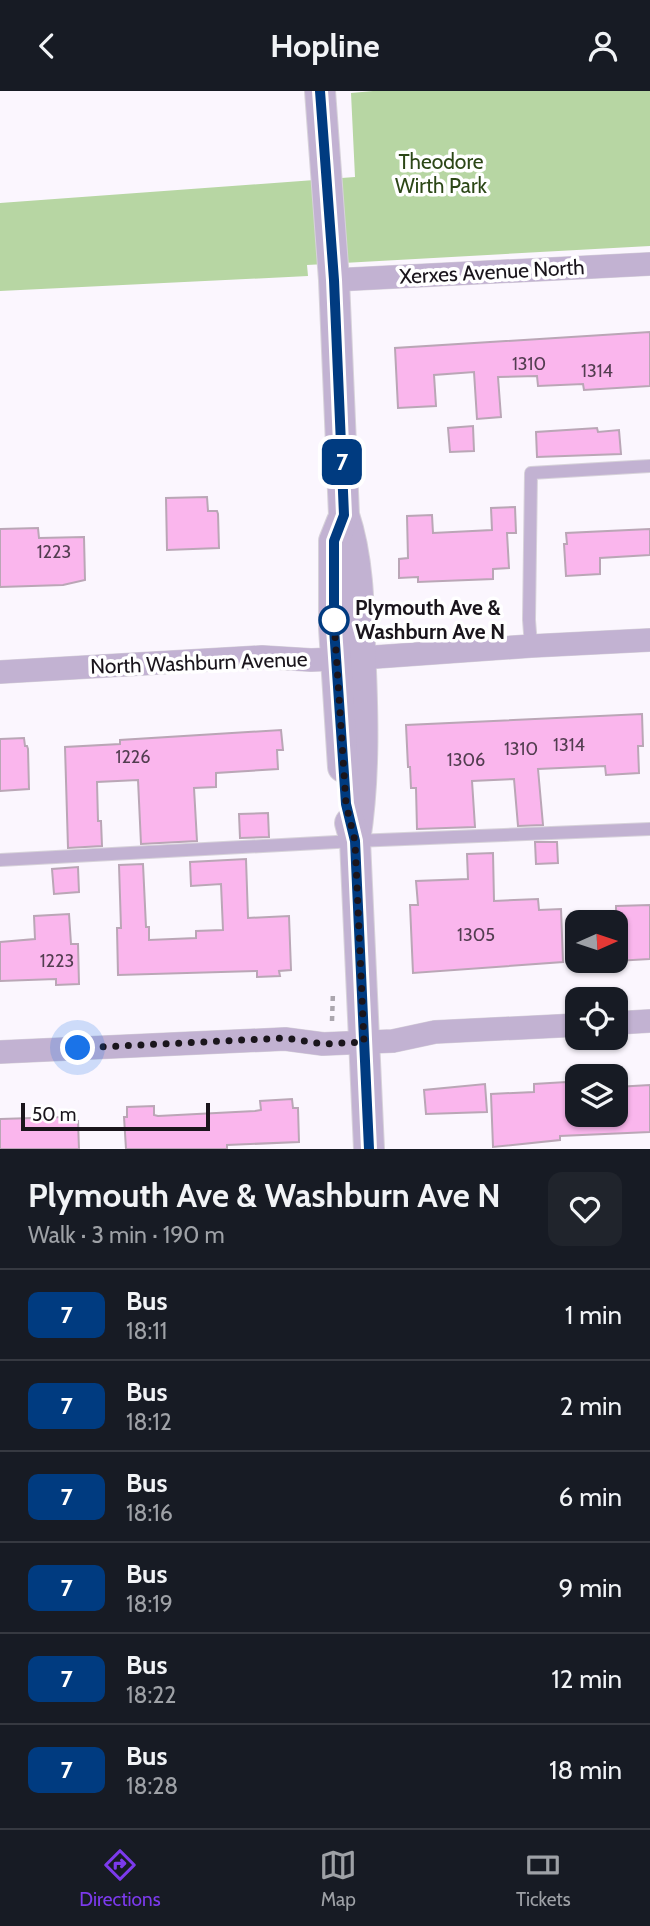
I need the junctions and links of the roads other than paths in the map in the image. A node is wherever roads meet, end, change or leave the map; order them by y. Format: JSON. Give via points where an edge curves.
{"nodes":[{"id":1,"x":320,"y":91,"type":"edge"},
{"id":2,"x":650,"y":264,"type":"edge"},
{"id":3,"x":334,"y":280,"type":"junction"},
{"id":4,"x":650,"y":466,"type":"edge"},
{"id":5,"x":650,"y":641,"type":"edge"},
{"id":6,"x":531,"y":646,"type":"junction"},
{"id":7,"x":349,"y":658,"type":"junction"},
{"id":8,"x":0,"y":672,"type":"edge"},
{"id":9,"x":650,"y":829,"type":"edge"},
{"id":10,"x":355,"y":841,"type":"junction"},
{"id":11,"x":0,"y":860,"type":"edge"},
{"id":12,"x":650,"y":1021,"type":"edge"},
{"id":13,"x":628,"y":1022,"type":"edge"},
{"id":14,"x":565,"y":1026,"type":"edge"},
{"id":15,"x":364,"y":1042,"type":"junction"},
{"id":16,"x":0,"y":1052,"type":"edge"},
{"id":17,"x":369,"y":1149,"type":"edge"}],
"edges":[{"from":1,"to":3,"type":"street"},
{"from":2,"to":3,"type":"street","name":"Xerxes Avenue North"},
{"from":3,"to":7,"type":"street","via":[[344,515],[353,542]]},
{"from":4,"to":6,"type":"lane","via":[[531,473]]},
{"from":5,"to":6,"type":"street","name":"North Washburn Avenue"},
{"from":6,"to":7,"type":"street","name":"North Washburn Avenue"},
{"from":7,"to":8,"type":"street","name":"North Washburn Avenue","via":[[262,657]]},
{"from":7,"to":10,"type":"street","via":[[360,805]]},
{"from":9,"to":10,"type":"lane"},
{"from":10,"to":11,"type":"lane"},
{"from":10,"to":15,"type":"street"},
{"from":12,"to":13,"type":"street"},
{"from":14,"to":15,"type":"street","via":[[435,1032],[401,1041]]},
{"from":15,"to":16,"type":"street","via":[[323,1044],[285,1038]]},
{"from":15,"to":17,"type":"street"}]}
